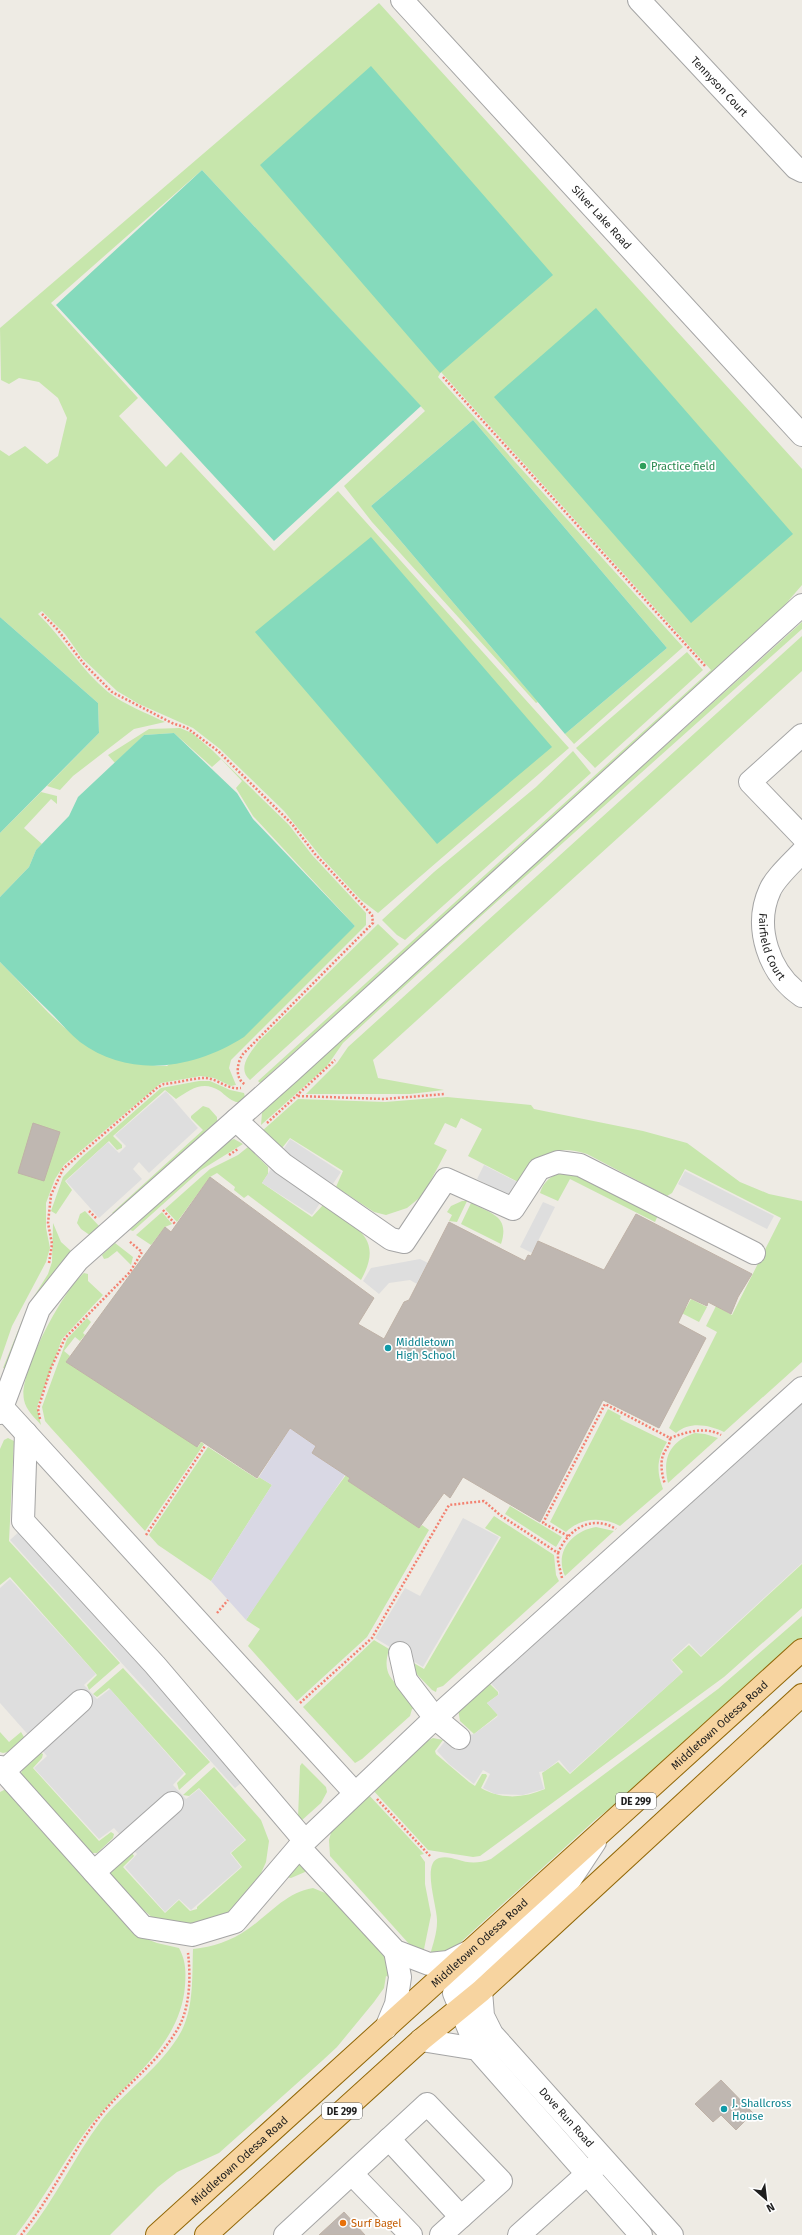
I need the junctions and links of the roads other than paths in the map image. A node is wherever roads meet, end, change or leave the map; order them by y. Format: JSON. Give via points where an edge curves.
{"nodes":[{"id":1,"x":402,"y":0,"type":"edge"},
{"id":2,"x":639,"y":0,"type":"edge"},
{"id":3,"x":802,"y":171,"type":"edge"},
{"id":4,"x":802,"y":435,"type":"edge"},
{"id":5,"x":802,"y":605,"type":"edge"},
{"id":6,"x":802,"y":735,"type":"edge"},
{"id":7,"x":802,"y":836,"type":"edge"},
{"id":8,"x":802,"y":852,"type":"edge"},
{"id":9,"x":802,"y":996,"type":"edge"},
{"id":10,"x":236,"y":1120,"type":"junction"},
{"id":11,"x":754,"y":1253,"type":"dead end"},
{"id":12,"x":802,"y":1388,"type":"edge"},
{"id":13,"x":1,"y":1410,"type":"edge"},
{"id":14,"x":34,"y":1428,"type":"junction"},
{"id":15,"x":802,"y":1650,"type":"edge"},
{"id":16,"x":400,"y":1653,"type":"dead end"},
{"id":17,"x":802,"y":1695,"type":"edge"},
{"id":18,"x":81,"y":1701,"type":"dead end"},
{"id":19,"x":435,"y":1718,"type":"junction"},
{"id":20,"x":459,"y":1738,"type":"dead end"},
{"id":21,"x":2,"y":1769,"type":"edge"},
{"id":22,"x":360,"y":1789,"type":"junction"},
{"id":23,"x":172,"y":1803,"type":"dead end"},
{"id":24,"x":601,"y":1833,"type":"junction"},
{"id":25,"x":302,"y":1844,"type":"junction"},
{"id":26,"x":94,"y":1872,"type":"junction"},
{"id":27,"x":394,"y":1950,"type":"junction"},
{"id":28,"x":470,"y":1951,"type":"junction"},
{"id":29,"x":481,"y":1991,"type":"junction"},
{"id":30,"x":460,"y":2008,"type":"junction"},
{"id":31,"x":386,"y":2028,"type":"junction"},
{"id":32,"x":421,"y":2040,"type":"junction"},
{"id":33,"x":477,"y":2049,"type":"junction"},
{"id":34,"x":389,"y":2139,"type":"junction"},
{"id":35,"x":604,"y":2159,"type":"junction"},
{"id":36,"x":352,"y":2174,"type":"junction"},
{"id":37,"x":587,"y":2174,"type":"junction"},
{"id":38,"x":461,"y":2217,"type":"junction"},
{"id":39,"x":157,"y":2235,"type":"edge"},
{"id":40,"x":206,"y":2235,"type":"edge"},
{"id":41,"x":285,"y":2235,"type":"edge"},
{"id":42,"x":411,"y":2235,"type":"edge"},
{"id":43,"x":440,"y":2235,"type":"edge"},
{"id":44,"x":519,"y":2235,"type":"edge"},
{"id":45,"x":641,"y":2235,"type":"edge"},
{"id":46,"x":672,"y":2235,"type":"edge"}],
"edges":[{"from":1,"to":4,"type":"street","name":"Silver Lake Road"},
{"from":2,"to":3,"type":"street","name":"Tennyson Court","via":[[796,168]]},
{"from":5,"to":10,"type":"street"},
{"from":6,"to":7,"type":"street","via":[[750,782]]},
{"from":8,"to":9,"type":"street","name":"Fairfield Court","via":[[770,888],[762,916],[766,944],[775,970]]},
{"from":10,"to":11,"type":"street","via":[[283,1164],[391,1239],[404,1242],[446,1179],[512,1209],[539,1169],[558,1162],[580,1165]]},
{"from":10,"to":13,"type":"street","via":[[78,1260],[39,1310]]},
{"from":12,"to":19,"type":"street"},
{"from":13,"to":14,"type":"street"},
{"from":14,"to":22,"type":"street"},
{"from":14,"to":25,"type":"street","via":[[23,1521],[155,1665]]},
{"from":15,"to":24,"type":"main road","name":"Middletown Odessa Road","number":"DE 299"},
{"from":16,"to":19,"type":"street","via":[[406,1680]]},
{"from":17,"to":29,"type":"main road","number":"DE 299"},
{"from":18,"to":21,"type":"street"},
{"from":19,"to":20,"type":"street"},
{"from":19,"to":22,"type":"street"},
{"from":21,"to":26,"type":"street"},
{"from":22,"to":25,"type":"street"},
{"from":23,"to":26,"type":"street"},
{"from":24,"to":28,"type":"main road","name":"Middletown Odessa Road","number":"DE 299"},
{"from":24,"to":30,"type":"street","name":"Dove Run Road","via":[[568,1883],[458,1983],[454,1993]]},
{"from":25,"to":26,"type":"street","via":[[235,1922],[192,1935],[143,1926]]},
{"from":25,"to":27,"type":"street"},
{"from":27,"to":28,"type":"street","via":[[429,1964],[448,1962]]},
{"from":27,"to":31,"type":"street","via":[[400,1977],[396,2004]]},
{"from":28,"to":31,"type":"main road","name":"Middletown Odessa Road","number":"DE 299"},
{"from":29,"to":30,"type":"main road","number":"DE 299"},
{"from":29,"to":35,"type":"street","name":"Dove Run Road","via":[[483,2016],[492,2034]]},
{"from":30,"to":32,"type":"main road","number":"DE 299"},
{"from":30,"to":33,"type":"street","name":"Dove Run Road"},
{"from":31,"to":39,"type":"main road","name":"Middletown Odessa Road","number":"DE 299"},
{"from":32,"to":33,"type":"street"},
{"from":32,"to":40,"type":"main road","number":"DE 299"},
{"from":33,"to":37,"type":"street","name":"Dove Run Road"},
{"from":34,"to":36,"type":"street"},
{"from":34,"to":38,"type":"street"},
{"from":34,"to":38,"type":"street","via":[[427,2104],[501,2181]]},
{"from":35,"to":37,"type":"street"},
{"from":35,"to":46,"type":"street","name":"Dove Run Road"},
{"from":36,"to":41,"type":"street"},
{"from":36,"to":42,"type":"street"},
{"from":37,"to":44,"type":"street"},
{"from":37,"to":45,"type":"street","name":"Dove Run Road"},
{"from":38,"to":43,"type":"street"}]}
